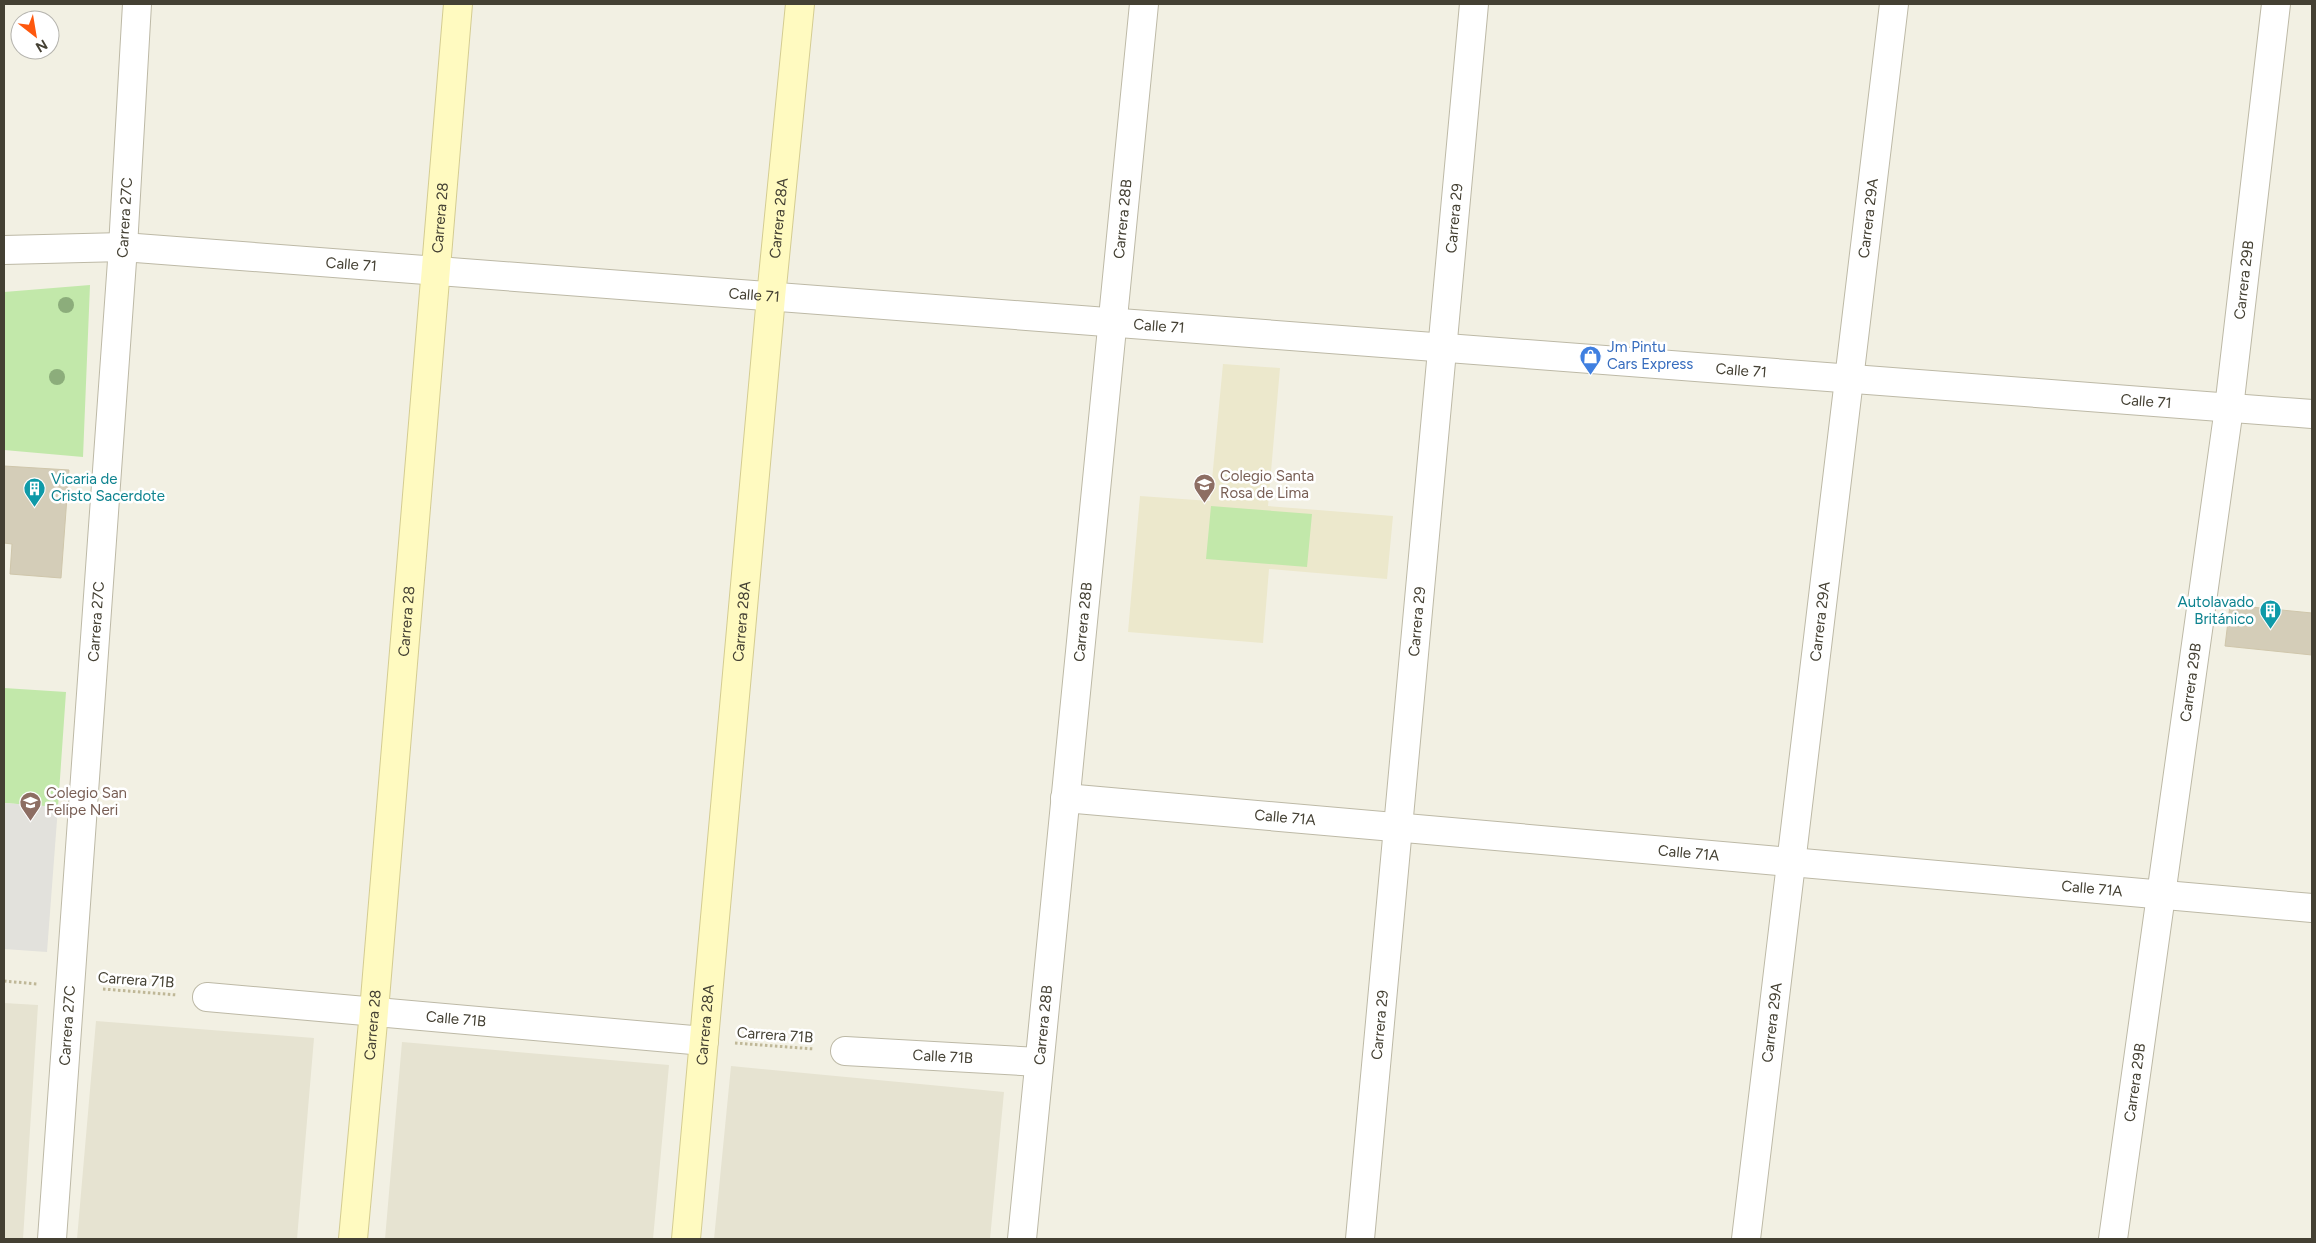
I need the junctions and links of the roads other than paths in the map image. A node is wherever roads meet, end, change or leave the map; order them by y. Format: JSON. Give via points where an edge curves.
{"nodes":[{"id":1,"x":137,"y":4,"type":"edge"},
{"id":2,"x":458,"y":4,"type":"edge"},
{"id":3,"x":800,"y":4,"type":"edge"},
{"id":4,"x":1144,"y":4,"type":"edge"},
{"id":5,"x":1474,"y":4,"type":"edge"},
{"id":6,"x":1894,"y":4,"type":"edge"},
{"id":7,"x":2276,"y":4,"type":"edge"},
{"id":8,"x":123,"y":247,"type":"junction"},
{"id":9,"x":4,"y":250,"type":"edge"},
{"id":10,"x":436,"y":271,"type":"junction"},
{"id":11,"x":771,"y":296,"type":"junction"},
{"id":12,"x":1112,"y":323,"type":"junction"},
{"id":13,"x":1442,"y":348,"type":"junction"},
{"id":14,"x":1849,"y":379,"type":"junction"},
{"id":15,"x":2229,"y":408,"type":"junction"},
{"id":16,"x":2312,"y":414,"type":"edge"},
{"id":17,"x":1065,"y":798,"type":"junction"},
{"id":18,"x":1398,"y":827,"type":"junction"},
{"id":19,"x":1791,"y":862,"type":"junction"},
{"id":20,"x":2161,"y":895,"type":"junction"},
{"id":21,"x":2312,"y":908,"type":"edge"},
{"id":22,"x":207,"y":997,"type":"road end"},
{"id":23,"x":374,"y":1011,"type":"junction"},
{"id":24,"x":704,"y":1041,"type":"junction"},
{"id":25,"x":844,"y":1051,"type":"road end"},
{"id":26,"x":1039,"y":1062,"type":"junction"},
{"id":27,"x":52,"y":1239,"type":"edge"},
{"id":28,"x":353,"y":1239,"type":"edge"},
{"id":29,"x":686,"y":1239,"type":"edge"},
{"id":30,"x":1022,"y":1239,"type":"edge"},
{"id":31,"x":1360,"y":1239,"type":"edge"},
{"id":32,"x":1746,"y":1239,"type":"edge"},
{"id":33,"x":2113,"y":1239,"type":"edge"}],
"edges":[{"from":1,"to":8,"type":"street","name":"Carrera 27C"},
{"from":2,"to":10,"type":"street","name":"Carrera 28"},
{"from":3,"to":11,"type":"street","name":"Carrera 28A"},
{"from":4,"to":12,"type":"street","name":"Carrera 28B"},
{"from":5,"to":13,"type":"street","name":"Carrera 29"},
{"from":6,"to":14,"type":"street","name":"Carrera 29A"},
{"from":7,"to":15,"type":"street","name":"Carrera 29B"},
{"from":8,"to":9,"type":"street","name":"Calle 71"},
{"from":8,"to":10,"type":"street","name":"Calle 71"},
{"from":8,"to":27,"type":"street","name":"Carrera 27C"},
{"from":10,"to":11,"type":"street","name":"Calle 71"},
{"from":10,"to":23,"type":"street","name":"Carrera 28"},
{"from":11,"to":12,"type":"street","name":"Calle 71"},
{"from":11,"to":24,"type":"street","name":"Carrera 28A"},
{"from":12,"to":13,"type":"street","name":"Calle 71"},
{"from":12,"to":17,"type":"street","name":"Carrera 28B"},
{"from":13,"to":14,"type":"street","name":"Calle 71"},
{"from":13,"to":18,"type":"street","name":"Carrera 29"},
{"from":14,"to":15,"type":"street","name":"Calle 71"},
{"from":14,"to":19,"type":"street","name":"Carrera 29A"},
{"from":15,"to":16,"type":"street","name":"Calle 71"},
{"from":15,"to":20,"type":"street","name":"Carrera 29B"},
{"from":17,"to":18,"type":"street","name":"Calle 71A"},
{"from":17,"to":26,"type":"street","name":"Carrera 28B"},
{"from":18,"to":19,"type":"street","name":"Calle 71A"},
{"from":18,"to":31,"type":"street","name":"Carrera 29"},
{"from":19,"to":20,"type":"street","name":"Calle 71A"},
{"from":19,"to":32,"type":"street","name":"Carrera 29A"},
{"from":20,"to":21,"type":"street","name":"Calle 71A"},
{"from":20,"to":33,"type":"street","name":"Carrera 29B"},
{"from":22,"to":23,"type":"street","name":"Calle 71B"},
{"from":23,"to":24,"type":"street","name":"Calle 71B"},
{"from":23,"to":28,"type":"street","name":"Carrera 28"},
{"from":24,"to":29,"type":"street","name":"Carrera 28A"},
{"from":25,"to":26,"type":"street","name":"Calle 71B"},
{"from":26,"to":30,"type":"street","name":"Carrera 28B"}]}
